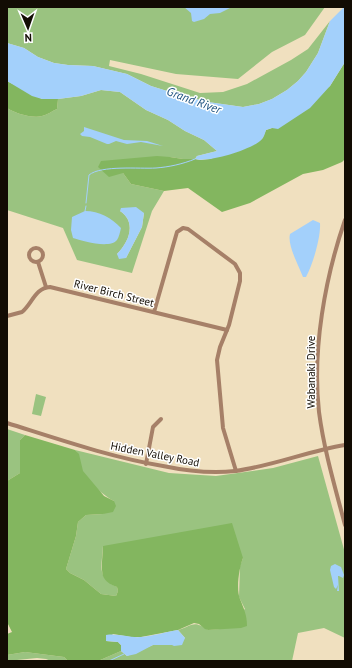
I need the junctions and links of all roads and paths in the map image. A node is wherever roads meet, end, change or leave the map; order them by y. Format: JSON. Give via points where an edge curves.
{"nodes":[{"id":1,"x":345,"y":220,"type":"edge"},
{"id":2,"x":38,"y":262,"type":"dead end"},
{"id":3,"x":46,"y":287,"type":"junction"},
{"id":4,"x":154,"y":312,"type":"junction"},
{"id":5,"x":7,"y":316,"type":"edge"},
{"id":6,"x":227,"y":330,"type":"junction"},
{"id":7,"x":160,"y":419,"type":"dead end"},
{"id":8,"x":7,"y":423,"type":"edge"},
{"id":9,"x":345,"y":445,"type":"edge"},
{"id":10,"x":325,"y":448,"type":"junction"},
{"id":11,"x":146,"y":464,"type":"junction"},
{"id":12,"x":236,"y":471,"type":"junction"},
{"id":13,"x":345,"y":524,"type":"edge"}],
"edges":[{"from":1,"to":10,"type":"street","name":"Wabanaki Drive","via":[[335,250],[320,328],[319,411]]},
{"from":2,"to":3,"type":"street"},
{"from":3,"to":4,"type":"street","name":"River Birch Street"},
{"from":3,"to":5,"type":"street","via":[[35,294],[22,312]]},
{"from":4,"to":6,"type":"street","name":"River Birch Street"},
{"from":4,"to":6,"type":"street","via":[[177,232],[183,228],[188,229],[234,264],[240,273]]},
{"from":6,"to":12,"type":"street","via":[[217,360],[224,428]]},
{"from":7,"to":11,"type":"street","via":[[153,427]]},
{"from":8,"to":11,"type":"street","name":"Hidden Valley Road"},
{"from":9,"to":10,"type":"street","name":"Hidden Valley Road"},
{"from":10,"to":12,"type":"street","name":"Hidden Valley Road"},
{"from":10,"to":13,"type":"street","name":"Wabanaki Drive"},
{"from":11,"to":12,"type":"street","name":"Hidden Valley Road","via":[[211,473]]}]}
